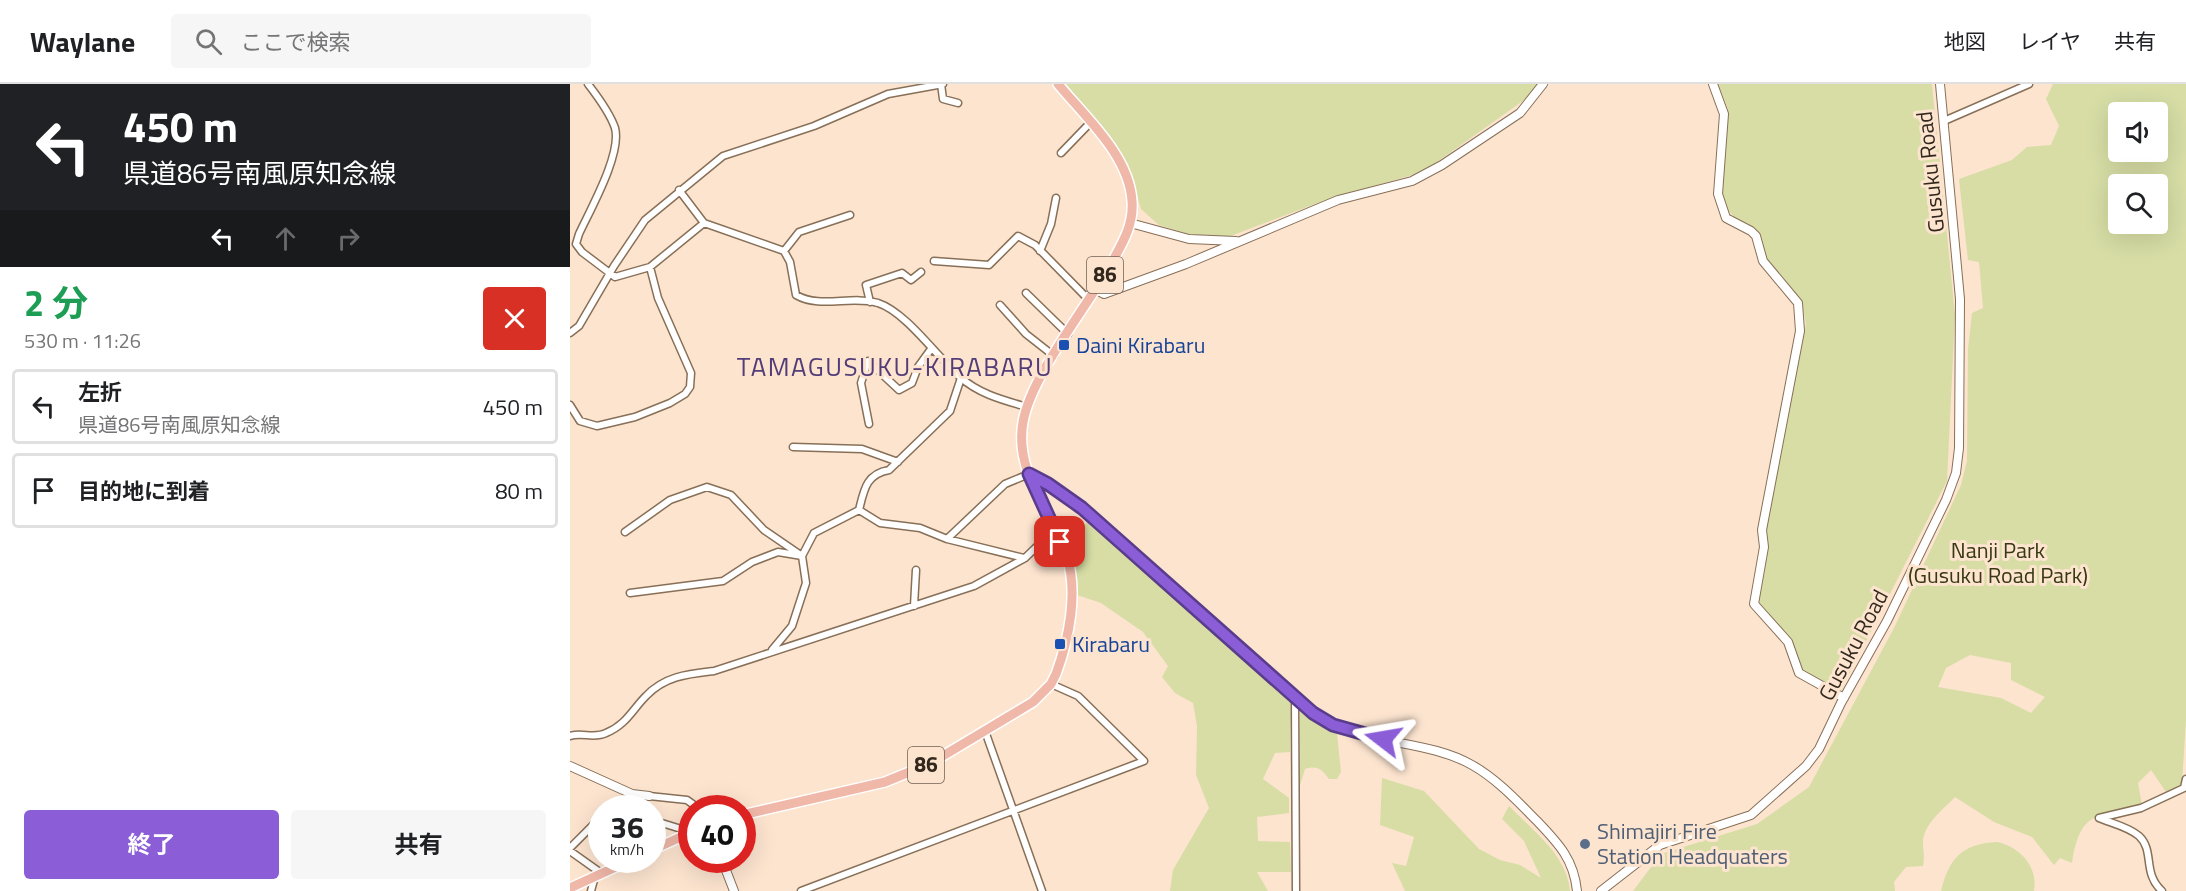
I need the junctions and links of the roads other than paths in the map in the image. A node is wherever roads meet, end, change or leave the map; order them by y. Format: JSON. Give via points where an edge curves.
{"nodes":[{"id":1,"x":588,"y":84,"type":"edge"},
{"id":2,"x":942,"y":84,"type":"edge"},
{"id":3,"x":1058,"y":84,"type":"edge"},
{"id":4,"x":1543,"y":84,"type":"edge"},
{"id":5,"x":1713,"y":84,"type":"edge"},
{"id":6,"x":1940,"y":84,"type":"edge"},
{"id":7,"x":2029,"y":84,"type":"edge"},
{"id":8,"x":958,"y":103,"type":"dead end"},
{"id":9,"x":1944,"y":121,"type":"junction"},
{"id":10,"x":1089,"y":123,"type":"junction"},
{"id":11,"x":1061,"y":153,"type":"dead end"},
{"id":12,"x":679,"y":190,"type":"junction"},
{"id":13,"x":1056,"y":198,"type":"dead end"},
{"id":14,"x":850,"y":215,"type":"dead end"},
{"id":15,"x":1130,"y":223,"type":"junction"},
{"id":16,"x":704,"y":224,"type":"junction"},
{"id":17,"x":1237,"y":241,"type":"junction"},
{"id":18,"x":573,"y":245,"type":"edge"},
{"id":19,"x":784,"y":251,"type":"junction"},
{"id":20,"x":1040,"y":251,"type":"junction"},
{"id":21,"x":934,"y":261,"type":"dead end"},
{"id":22,"x":650,"y":267,"type":"junction"},
{"id":23,"x":921,"y":272,"type":"dead end"},
{"id":24,"x":610,"y":273,"type":"junction"},
{"id":25,"x":1096,"y":290,"type":"junction"},
{"id":26,"x":1026,"y":293,"type":"dead end"},
{"id":27,"x":1090,"y":300,"type":"junction"},
{"id":28,"x":870,"y":302,"type":"junction"},
{"id":29,"x":1000,"y":305,"type":"dead end"},
{"id":30,"x":570,"y":333,"type":"edge"},
{"id":31,"x":1068,"y":335,"type":"junction"},
{"id":32,"x":931,"y":349,"type":"junction"},
{"id":33,"x":1054,"y":356,"type":"junction"},
{"id":34,"x":961,"y":378,"type":"junction"},
{"id":35,"x":570,"y":405,"type":"edge"},
{"id":36,"x":1027,"y":407,"type":"junction"},
{"id":37,"x":869,"y":424,"type":"dead end"},
{"id":38,"x":793,"y":447,"type":"dead end"},
{"id":39,"x":898,"y":462,"type":"junction"},
{"id":40,"x":1029,"y":474,"type":"junction"},
{"id":41,"x":859,"y":510,"type":"junction"},
{"id":42,"x":1055,"y":529,"type":"junction"},
{"id":43,"x":625,"y":532,"type":"dead end"},
{"id":44,"x":946,"y":539,"type":"junction"},
{"id":45,"x":802,"y":556,"type":"junction"},
{"id":46,"x":1025,"y":558,"type":"junction"},
{"id":47,"x":916,"y":570,"type":"dead end"},
{"id":48,"x":630,"y":593,"type":"dead end"},
{"id":49,"x":914,"y":606,"type":"junction"},
{"id":50,"x":772,"y":650,"type":"junction"},
{"id":51,"x":1051,"y":684,"type":"junction"},
{"id":52,"x":1295,"y":698,"type":"junction"},
{"id":53,"x":1844,"y":698,"type":"junction"},
{"id":54,"x":985,"y":731,"type":"junction"},
{"id":55,"x":570,"y":736,"type":"edge"},
{"id":56,"x":570,"y":766,"type":"edge"},
{"id":57,"x":2186,"y":779,"type":"edge"},
{"id":58,"x":640,"y":795,"type":"edge"},
{"id":59,"x":1014,"y":811,"type":"junction"},
{"id":60,"x":756,"y":812,"type":"edge"},
{"id":61,"x":588,"y":830,"type":"edge"},
{"id":62,"x":570,"y":849,"type":"edge"},
{"id":63,"x":602,"y":873,"type":"edge"},
{"id":64,"x":727,"y":873,"type":"edge"},
{"id":65,"x":598,"y":875,"type":"junction"},
{"id":66,"x":570,"y":888,"type":"edge"},
{"id":67,"x":591,"y":891,"type":"edge"},
{"id":68,"x":734,"y":891,"type":"edge"},
{"id":69,"x":801,"y":891,"type":"edge"},
{"id":70,"x":1042,"y":891,"type":"edge"},
{"id":71,"x":1296,"y":891,"type":"edge"},
{"id":72,"x":1577,"y":891,"type":"edge"},
{"id":73,"x":1601,"y":891,"type":"edge"},
{"id":74,"x":2162,"y":891,"type":"edge"}],
"edges":[{"from":1,"to":18,"type":"street","via":[[616,136],[607,176]]},
{"from":2,"to":8,"type":"street","via":[[943,99]]},
{"from":2,"to":12,"type":"street","via":[[888,94],[814,126],[723,156]]},
{"from":3,"to":10,"type":"main road","number":"86"},
{"from":4,"to":17,"type":"street","via":[[1520,113],[1412,181],[1338,200]]},
{"from":5,"to":53,"type":"street","via":[[1724,114],[1718,194],[1726,218],[1756,236],[1763,261],[1798,303],[1800,318],[1762,530],[1764,547],[1754,604],[1788,642],[1799,673]]},
{"from":6,"to":9,"type":"street","name":"Gusuku Road"},
{"from":7,"to":9,"type":"street"},
{"from":9,"to":53,"type":"street","name":"Gusuku Road","via":[[1960,299],[1956,473],[1904,588]]},
{"from":10,"to":11,"type":"street"},
{"from":10,"to":15,"type":"main road","number":"86","via":[[1125,170],[1132,203]]},
{"from":12,"to":16,"type":"street"},
{"from":12,"to":24,"type":"street","via":[[645,220]]},
{"from":13,"to":20,"type":"street"},
{"from":14,"to":19,"type":"street","via":[[799,232]]},
{"from":15,"to":17,"type":"street","via":[[1189,239]]},
{"from":15,"to":25,"type":"main road","number":"86"},
{"from":16,"to":19,"type":"street"},
{"from":16,"to":22,"type":"street"},
{"from":17,"to":25,"type":"street","via":[[1104,294]]},
{"from":18,"to":24,"type":"street"},
{"from":19,"to":28,"type":"street","via":[[796,295],[807,301]]},
{"from":20,"to":21,"type":"street","via":[[1018,236],[989,265]]},
{"from":20,"to":27,"type":"street"},
{"from":22,"to":24,"type":"street","via":[[615,277]]},
{"from":22,"to":35,"type":"street","via":[[658,298],[691,373],[690,387],[685,394],[653,411],[597,426],[580,421]]},
{"from":23,"to":28,"type":"street","via":[[911,280],[902,273],[866,285]]},
{"from":24,"to":30,"type":"street","via":[[579,326]]},
{"from":25,"to":27,"type":"main road","number":"86"},
{"from":26,"to":31,"type":"street"},
{"from":27,"to":31,"type":"main road","number":"86"},
{"from":28,"to":32,"type":"street","via":[[898,314]]},
{"from":29,"to":33,"type":"street"},
{"from":31,"to":33,"type":"main road","number":"86"},
{"from":32,"to":34,"type":"street"},
{"from":32,"to":37,"type":"street","via":[[912,383],[899,390],[868,361],[861,384]]},
{"from":33,"to":36,"type":"main road","number":"86"},
{"from":34,"to":36,"type":"street","via":[[978,391]]},
{"from":34,"to":39,"type":"street","via":[[951,411]]},
{"from":36,"to":40,"type":"main road","number":"86","via":[[1021,438]]},
{"from":38,"to":39,"type":"street","via":[[862,449]]},
{"from":39,"to":41,"type":"street","via":[[890,470],[869,478]]},
{"from":40,"to":42,"type":"main road","number":"86"},
{"from":40,"to":44,"type":"street","via":[[1005,484]]},
{"from":40,"to":52,"type":"street","via":[[1082,508]]},
{"from":41,"to":44,"type":"street","via":[[880,523],[920,528]]},
{"from":41,"to":45,"type":"street","via":[[814,533]]},
{"from":42,"to":46,"type":"street"},
{"from":42,"to":51,"type":"main road","number":"86","via":[[1066,555],[1072,591],[1061,661]]},
{"from":43,"to":45,"type":"street","via":[[670,500],[707,487],[731,495],[764,530]]},
{"from":44,"to":46,"type":"street"},
{"from":45,"to":48,"type":"street","via":[[778,552],[752,561],[723,581]]},
{"from":45,"to":50,"type":"street","via":[[806,583],[792,626]]},
{"from":46,"to":49,"type":"street","via":[[974,586]]},
{"from":47,"to":49,"type":"street"},
{"from":49,"to":50,"type":"street"},
{"from":50,"to":55,"type":"street","via":[[714,671],[664,681],[618,727],[604,735]]},
{"from":51,"to":54,"type":"main road","number":"86","via":[[1033,702]]},
{"from":51,"to":59,"type":"street","via":[[1078,696],[1144,761]]},
{"from":52,"to":71,"type":"street"},
{"from":52,"to":72,"type":"street","via":[[1333,725],[1454,757],[1473,766],[1521,805],[1560,844],[1575,873]]},
{"from":53,"to":73,"type":"street","name":"Gusuku Road","via":[[1813,758],[1766,804],[1741,820],[1660,845]]},
{"from":54,"to":59,"type":"street"},
{"from":54,"to":60,"type":"main road","number":"86","via":[[931,763],[885,782]]},
{"from":56,"to":58,"type":"street"},
{"from":57,"to":74,"type":"street","via":[[2184,788],[2141,808],[2099,818],[2141,838],[2152,880]]},
{"from":59,"to":69,"type":"street"},
{"from":59,"to":70,"type":"street"},
{"from":61,"to":62,"type":"street"},
{"from":62,"to":65,"type":"street"},
{"from":63,"to":65,"type":"main road"},
{"from":64,"to":68,"type":"street"},
{"from":65,"to":66,"type":"main road"},
{"from":65,"to":67,"type":"street"}]}
